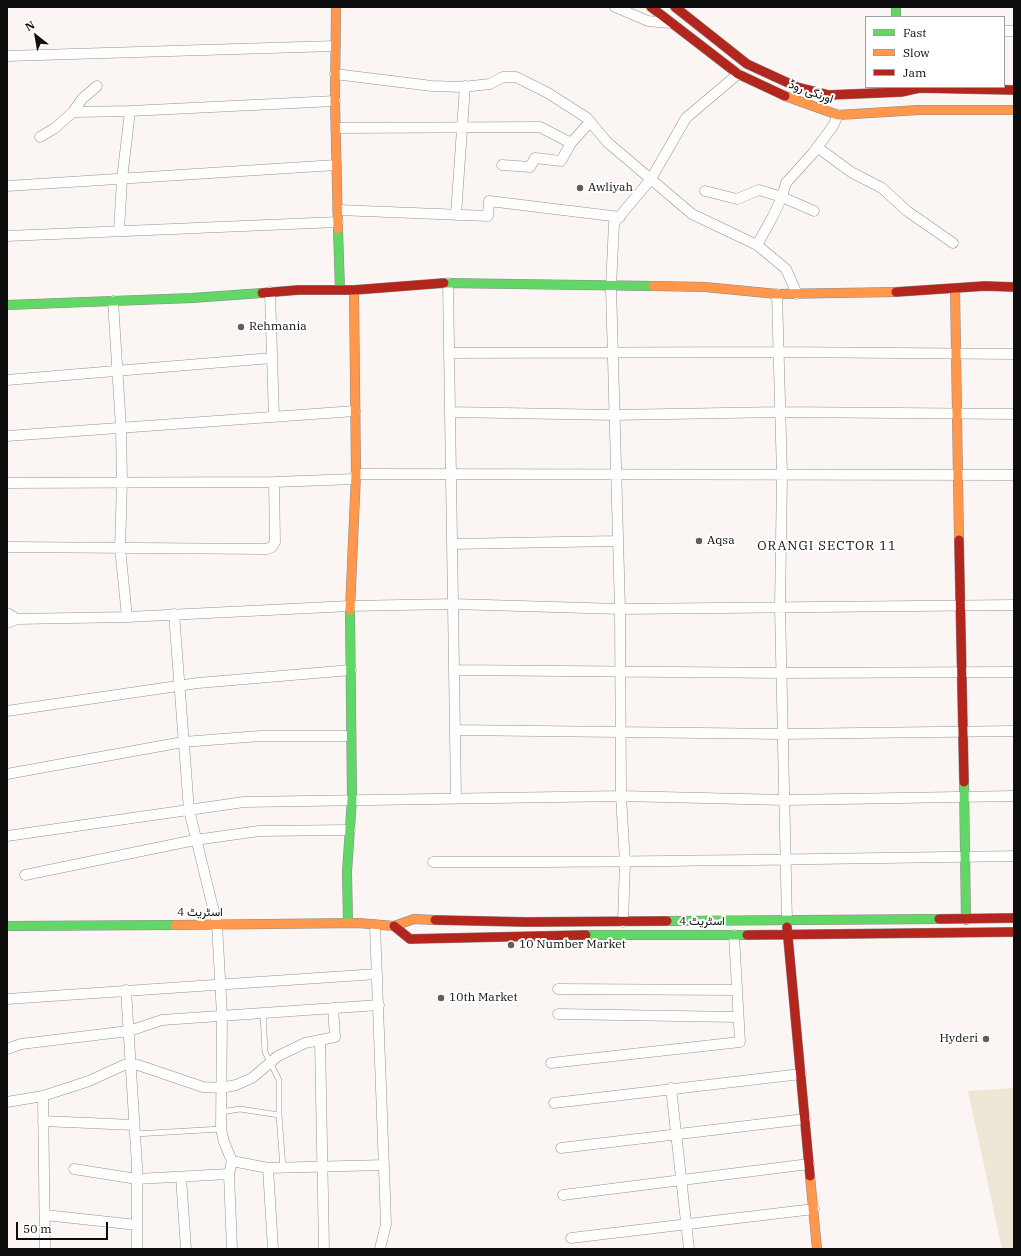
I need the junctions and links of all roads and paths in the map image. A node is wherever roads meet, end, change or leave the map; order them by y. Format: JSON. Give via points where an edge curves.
{"nodes":[{"id":1,"x":336,"y":7,"type":"edge"},
{"id":2,"x":615,"y":7,"type":"edge"},
{"id":3,"x":652,"y":7,"type":"edge"},
{"id":4,"x":674,"y":7,"type":"edge"},
{"id":5,"x":673,"y":23,"type":"junction"},
{"id":6,"x":335,"y":46,"type":"junction"},
{"id":7,"x":7,"y":56,"type":"edge"},
{"id":8,"x":335,"y":74,"type":"junction"},
{"id":9,"x":738,"y":74,"type":"junction"},
{"id":10,"x":97,"y":86,"type":"dead end"},
{"id":11,"x":465,"y":86,"type":"junction"},
{"id":12,"x":901,"y":90,"type":"edge"},
{"id":13,"x":1014,"y":90,"type":"edge"},
{"id":14,"x":335,"y":101,"type":"junction"},
{"id":15,"x":1014,"y":110,"type":"edge"},
{"id":16,"x":130,"y":111,"type":"junction"},
{"id":17,"x":901,"y":111,"type":"junction"},
{"id":18,"x":73,"y":112,"type":"junction"},
{"id":19,"x":838,"y":115,"type":"junction"},
{"id":20,"x":590,"y":122,"type":"junction"},
{"id":21,"x":463,"y":127,"type":"junction"},
{"id":22,"x":336,"y":128,"type":"junction"},
{"id":23,"x":40,"y":137,"type":"dead end"},
{"id":24,"x":571,"y":143,"type":"junction"},
{"id":25,"x":817,"y":147,"type":"junction"},
{"id":26,"x":336,"y":165,"type":"junction"},
{"id":27,"x":502,"y":165,"type":"dead end"},
{"id":28,"x":122,"y":179,"type":"junction"},
{"id":29,"x":652,"y":179,"type":"junction"},
{"id":30,"x":7,"y":186,"type":"edge"},
{"id":31,"x":705,"y":191,"type":"dead end"},
{"id":32,"x":782,"y":198,"type":"junction"},
{"id":33,"x":338,"y":210,"type":"junction"},
{"id":34,"x":814,"y":211,"type":"dead end"},
{"id":35,"x":456,"y":215,"type":"junction"},
{"id":36,"x":620,"y":217,"type":"junction"},
{"id":37,"x":338,"y":222,"type":"junction"},
{"id":38,"x":119,"y":232,"type":"junction"},
{"id":39,"x":7,"y":236,"type":"edge"},
{"id":40,"x":952,"y":243,"type":"dead end"},
{"id":41,"x":757,"y":245,"type":"junction"},
{"id":42,"x":448,"y":283,"type":"junction"},
{"id":43,"x":611,"y":287,"type":"junction"},
{"id":44,"x":954,"y":288,"type":"junction"},
{"id":45,"x":1014,"y":288,"type":"edge"},
{"id":46,"x":340,"y":290,"type":"junction"},
{"id":47,"x":354,"y":290,"type":"junction"},
{"id":48,"x":270,"y":292,"type":"junction"},
{"id":49,"x":777,"y":294,"type":"junction"},
{"id":50,"x":797,"y":294,"type":"junction"},
{"id":51,"x":114,"y":301,"type":"junction"},
{"id":52,"x":7,"y":305,"type":"edge"},
{"id":53,"x":778,"y":352,"type":"junction"},
{"id":54,"x":449,"y":353,"type":"junction"},
{"id":55,"x":612,"y":353,"type":"junction"},
{"id":56,"x":956,"y":354,"type":"junction"},
{"id":57,"x":1014,"y":354,"type":"edge"},
{"id":58,"x":272,"y":358,"type":"junction"},
{"id":59,"x":118,"y":370,"type":"junction"},
{"id":60,"x":7,"y":380,"type":"edge"},
{"id":61,"x":355,"y":411,"type":"junction"},
{"id":62,"x":450,"y":412,"type":"junction"},
{"id":63,"x":780,"y":412,"type":"junction"},
{"id":64,"x":957,"y":414,"type":"junction"},
{"id":65,"x":1014,"y":414,"type":"edge"},
{"id":66,"x":614,"y":415,"type":"junction"},
{"id":67,"x":274,"y":417,"type":"junction"},
{"id":68,"x":121,"y":428,"type":"junction"},
{"id":69,"x":7,"y":436,"type":"edge"},
{"id":70,"x":450,"y":473,"type":"junction"},
{"id":71,"x":615,"y":474,"type":"junction"},
{"id":72,"x":782,"y":475,"type":"junction"},
{"id":73,"x":958,"y":475,"type":"junction"},
{"id":74,"x":1014,"y":475,"type":"edge"},
{"id":75,"x":356,"y":477,"type":"junction"},
{"id":76,"x":122,"y":482,"type":"junction"},
{"id":77,"x":274,"y":482,"type":"junction"},
{"id":78,"x":7,"y":483,"type":"edge"},
{"id":79,"x":617,"y":541,"type":"junction"},
{"id":80,"x":452,"y":544,"type":"junction"},
{"id":81,"x":7,"y":547,"type":"edge"},
{"id":82,"x":120,"y":548,"type":"junction"},
{"id":83,"x":453,"y":604,"type":"junction"},
{"id":84,"x":1014,"y":605,"type":"edge"},
{"id":85,"x":350,"y":606,"type":"junction"},
{"id":86,"x":960,"y":606,"type":"junction"},
{"id":87,"x":620,"y":608,"type":"junction"},
{"id":88,"x":780,"y":608,"type":"junction"},
{"id":89,"x":7,"y":613,"type":"edge"},
{"id":90,"x":174,"y":614,"type":"junction"},
{"id":91,"x":127,"y":617,"type":"junction"},
{"id":92,"x":17,"y":619,"type":"junction"},
{"id":93,"x":7,"y":623,"type":"edge"},
{"id":94,"x":351,"y":670,"type":"junction"},
{"id":95,"x":454,"y":670,"type":"junction"},
{"id":96,"x":620,"y":672,"type":"junction"},
{"id":97,"x":962,"y":672,"type":"junction"},
{"id":98,"x":1014,"y":672,"type":"edge"},
{"id":99,"x":782,"y":673,"type":"junction"},
{"id":100,"x":178,"y":686,"type":"junction"},
{"id":101,"x":7,"y":711,"type":"edge"},
{"id":102,"x":455,"y":730,"type":"junction"},
{"id":103,"x":620,"y":731,"type":"junction"},
{"id":104,"x":963,"y":731,"type":"junction"},
{"id":105,"x":1014,"y":731,"type":"edge"},
{"id":106,"x":783,"y":734,"type":"junction"},
{"id":107,"x":351,"y":736,"type":"junction"},
{"id":108,"x":183,"y":742,"type":"junction"},
{"id":109,"x":7,"y":774,"type":"edge"},
{"id":110,"x":621,"y":796,"type":"junction"},
{"id":111,"x":1014,"y":796,"type":"edge"},
{"id":112,"x":964,"y":797,"type":"junction"},
{"id":113,"x":456,"y":798,"type":"junction"},
{"id":114,"x":352,"y":800,"type":"junction"},
{"id":115,"x":785,"y":800,"type":"junction"},
{"id":116,"x":189,"y":810,"type":"junction"},
{"id":117,"x":350,"y":830,"type":"junction"},
{"id":118,"x":7,"y":836,"type":"edge"},
{"id":119,"x":195,"y":840,"type":"junction"},
{"id":120,"x":1014,"y":856,"type":"edge"},
{"id":121,"x":965,"y":857,"type":"junction"},
{"id":122,"x":786,"y":859,"type":"junction"},
{"id":123,"x":433,"y":862,"type":"dead end"},
{"id":124,"x":625,"y":863,"type":"junction"},
{"id":125,"x":25,"y":875,"type":"dead end"},
{"id":126,"x":1014,"y":918,"type":"edge"},
{"id":127,"x":966,"y":920,"type":"junction"},
{"id":128,"x":787,"y":921,"type":"junction"},
{"id":129,"x":623,"y":922,"type":"junction"},
{"id":130,"x":348,"y":923,"type":"junction"},
{"id":131,"x":217,"y":924,"type":"junction"},
{"id":132,"x":375,"y":925,"type":"junction"},
{"id":133,"x":7,"y":926,"type":"edge"},
{"id":134,"x":394,"y":926,"type":"junction"},
{"id":135,"x":1014,"y":932,"type":"edge"},
{"id":136,"x":734,"y":935,"type":"junction"},
{"id":137,"x":788,"y":935,"type":"junction"},
{"id":138,"x":377,"y":974,"type":"junction"},
{"id":139,"x":220,"y":984,"type":"junction"},
{"id":140,"x":558,"y":989,"type":"dead end"},
{"id":141,"x":126,"y":990,"type":"junction"},
{"id":142,"x":736,"y":990,"type":"junction"},
{"id":143,"x":7,"y":999,"type":"edge"},
{"id":144,"x":379,"y":1005,"type":"junction"},
{"id":145,"x":333,"y":1008,"type":"junction"},
{"id":146,"x":262,"y":1013,"type":"junction"},
{"id":147,"x":558,"y":1014,"type":"dead end"},
{"id":148,"x":222,"y":1016,"type":"junction"},
{"id":149,"x":738,"y":1017,"type":"junction"},
{"id":150,"x":129,"y":1031,"type":"junction"},
{"id":151,"x":320,"y":1040,"type":"junction"},
{"id":152,"x":7,"y":1049,"type":"edge"},
{"id":153,"x":271,"y":1062,"type":"junction"},
{"id":154,"x":551,"y":1063,"type":"dead end"},
{"id":155,"x":131,"y":1065,"type":"junction"},
{"id":156,"x":801,"y":1074,"type":"junction"},
{"id":157,"x":222,"y":1088,"type":"junction"},
{"id":158,"x":671,"y":1088,"type":"junction"},
{"id":159,"x":43,"y":1096,"type":"junction"},
{"id":160,"x":7,"y":1102,"type":"edge"},
{"id":161,"x":554,"y":1103,"type":"dead end"},
{"id":162,"x":221,"y":1112,"type":"junction"},
{"id":163,"x":279,"y":1115,"type":"junction"},
{"id":164,"x":805,"y":1119,"type":"junction"},
{"id":165,"x":43,"y":1121,"type":"junction"},
{"id":166,"x":135,"y":1129,"type":"junction"},
{"id":167,"x":221,"y":1129,"type":"junction"},
{"id":168,"x":677,"y":1134,"type":"junction"},
{"id":169,"x":561,"y":1148,"type":"dead end"},
{"id":170,"x":232,"y":1161,"type":"junction"},
{"id":171,"x":809,"y":1164,"type":"junction"},
{"id":172,"x":384,"y":1165,"type":"junction"},
{"id":173,"x":322,"y":1167,"type":"junction"},
{"id":174,"x":268,"y":1168,"type":"junction"},
{"id":175,"x":282,"y":1168,"type":"junction"},
{"id":176,"x":74,"y":1169,"type":"dead end"},
{"id":177,"x":229,"y":1174,"type":"junction"},
{"id":178,"x":181,"y":1177,"type":"junction"},
{"id":179,"x":136,"y":1179,"type":"junction"},
{"id":180,"x":682,"y":1180,"type":"junction"},
{"id":181,"x":563,"y":1195,"type":"dead end"},
{"id":182,"x":814,"y":1209,"type":"junction"},
{"id":183,"x":44,"y":1216,"type":"junction"},
{"id":184,"x":686,"y":1224,"type":"junction"},
{"id":185,"x":137,"y":1225,"type":"junction"},
{"id":186,"x":571,"y":1238,"type":"dead end"},
{"id":187,"x":45,"y":1249,"type":"edge"},
{"id":188,"x":137,"y":1249,"type":"edge"},
{"id":189,"x":186,"y":1249,"type":"edge"},
{"id":190,"x":232,"y":1249,"type":"edge"},
{"id":191,"x":273,"y":1249,"type":"edge"},
{"id":192,"x":324,"y":1249,"type":"edge"},
{"id":193,"x":380,"y":1249,"type":"edge"},
{"id":194,"x":689,"y":1249,"type":"edge"},
{"id":195,"x":817,"y":1249,"type":"edge"}],
"edges":[{"from":1,"to":6,"type":"street"},
{"from":2,"to":5,"type":"street","via":[[648,21]]},
{"from":3,"to":5,"type":"street","name":"اورنگی روڈ"},
{"from":4,"to":12,"type":"street","via":[[747,64],[797,87],[830,95]]},
{"from":5,"to":9,"type":"street","name":"اورنگی روڈ"},
{"from":6,"to":7,"type":"street"},
{"from":6,"to":8,"type":"street"},
{"from":8,"to":11,"type":"street","via":[[432,86]]},
{"from":8,"to":14,"type":"street"},
{"from":9,"to":19,"type":"street","name":"اورنگی روڈ","via":[[790,98]]},
{"from":9,"to":29,"type":"street","via":[[686,118]]},
{"from":10,"to":18,"type":"street","via":[[82,99]]},
{"from":11,"to":20,"type":"street","via":[[490,84],[503,77],[516,77],[548,93]]},
{"from":11,"to":21,"type":"street"},
{"from":12,"to":13,"type":"street"},
{"from":12,"to":17,"type":"street"},
{"from":14,"to":16,"type":"street"},
{"from":14,"to":22,"type":"street"},
{"from":15,"to":17,"type":"street","name":"اورنگی روڈ"},
{"from":16,"to":18,"type":"street"},
{"from":16,"to":28,"type":"street"},
{"from":17,"to":19,"type":"street","name":"اورنگی روڈ"},
{"from":18,"to":23,"type":"street"},
{"from":19,"to":25,"type":"street"},
{"from":20,"to":24,"type":"street"},
{"from":20,"to":29,"type":"street","via":[[607,142]]},
{"from":21,"to":22,"type":"street"},
{"from":21,"to":24,"type":"street","via":[[540,127]]},
{"from":21,"to":35,"type":"street"},
{"from":22,"to":26,"type":"street"},
{"from":24,"to":27,"type":"street","via":[[562,161],[535,158],[530,167]]},
{"from":25,"to":32,"type":"street","via":[[786,183]]},
{"from":25,"to":40,"type":"street","via":[[851,172],[882,188],[907,211]]},
{"from":26,"to":28,"type":"street"},
{"from":26,"to":33,"type":"street"},
{"from":28,"to":30,"type":"street"},
{"from":28,"to":38,"type":"street"},
{"from":29,"to":36,"type":"street"},
{"from":29,"to":41,"type":"street","via":[[692,214]]},
{"from":31,"to":32,"type":"street","via":[[737,199],[759,190]]},
{"from":32,"to":34,"type":"street"},
{"from":32,"to":41,"type":"street"},
{"from":33,"to":35,"type":"street"},
{"from":33,"to":37,"type":"street"},
{"from":35,"to":36,"type":"street","via":[[488,216],[489,201]]},
{"from":36,"to":43,"type":"street","via":[[614,223]]},
{"from":37,"to":38,"type":"street"},
{"from":37,"to":46,"type":"street"},
{"from":38,"to":39,"type":"street"},
{"from":41,"to":50,"type":"street","via":[[786,269]]},
{"from":42,"to":43,"type":"street"},
{"from":42,"to":47,"type":"street"},
{"from":42,"to":54,"type":"street"},
{"from":43,"to":49,"type":"street","via":[[705,287]]},
{"from":43,"to":55,"type":"street"},
{"from":44,"to":45,"type":"street"},
{"from":44,"to":50,"type":"street","via":[[882,293]]},
{"from":44,"to":56,"type":"street"},
{"from":46,"to":47,"type":"street"},
{"from":46,"to":48,"type":"street"},
{"from":47,"to":61,"type":"street"},
{"from":48,"to":51,"type":"street"},
{"from":48,"to":58,"type":"street"},
{"from":49,"to":50,"type":"street"},
{"from":49,"to":53,"type":"street"},
{"from":51,"to":52,"type":"street"},
{"from":51,"to":59,"type":"street"},
{"from":53,"to":55,"type":"street"},
{"from":53,"to":56,"type":"street"},
{"from":53,"to":63,"type":"street"},
{"from":54,"to":55,"type":"street"},
{"from":54,"to":62,"type":"street"},
{"from":55,"to":66,"type":"street"},
{"from":56,"to":57,"type":"street"},
{"from":56,"to":64,"type":"street"},
{"from":58,"to":59,"type":"street"},
{"from":58,"to":67,"type":"street"},
{"from":59,"to":60,"type":"street"},
{"from":59,"to":68,"type":"street"},
{"from":61,"to":67,"type":"street"},
{"from":61,"to":75,"type":"street"},
{"from":62,"to":66,"type":"street"},
{"from":62,"to":70,"type":"street"},
{"from":63,"to":64,"type":"street"},
{"from":63,"to":66,"type":"street"},
{"from":63,"to":72,"type":"street"},
{"from":64,"to":65,"type":"street"},
{"from":64,"to":73,"type":"street"},
{"from":66,"to":71,"type":"street"},
{"from":67,"to":68,"type":"street"},
{"from":68,"to":69,"type":"street"},
{"from":68,"to":76,"type":"street"},
{"from":70,"to":71,"type":"street"},
{"from":70,"to":75,"type":"street"},
{"from":70,"to":80,"type":"street"},
{"from":71,"to":72,"type":"street"},
{"from":71,"to":79,"type":"street"},
{"from":72,"to":73,"type":"street"},
{"from":72,"to":88,"type":"street"},
{"from":73,"to":74,"type":"street"},
{"from":73,"to":86,"type":"street"},
{"from":75,"to":77,"type":"street"},
{"from":75,"to":85,"type":"street"},
{"from":76,"to":77,"type":"street"},
{"from":76,"to":78,"type":"street"},
{"from":76,"to":82,"type":"street"},
{"from":77,"to":82,"type":"street","via":[[275,542],[272,547]]},
{"from":79,"to":80,"type":"street"},
{"from":79,"to":87,"type":"street"},
{"from":80,"to":83,"type":"street"},
{"from":81,"to":82,"type":"street"},
{"from":82,"to":91,"type":"street"},
{"from":83,"to":85,"type":"street"},
{"from":83,"to":87,"type":"street"},
{"from":83,"to":95,"type":"street"},
{"from":84,"to":86,"type":"street"},
{"from":85,"to":90,"type":"street"},
{"from":85,"to":94,"type":"street"},
{"from":86,"to":88,"type":"street"},
{"from":86,"to":97,"type":"street"},
{"from":87,"to":88,"type":"street"},
{"from":87,"to":96,"type":"street"},
{"from":88,"to":99,"type":"street"},
{"from":89,"to":92,"type":"street"},
{"from":90,"to":91,"type":"street"},
{"from":90,"to":100,"type":"street"},
{"from":91,"to":92,"type":"street"},
{"from":92,"to":93,"type":"street"},
{"from":94,"to":100,"type":"street"},
{"from":94,"to":107,"type":"street"},
{"from":95,"to":96,"type":"street"},
{"from":95,"to":102,"type":"street"},
{"from":96,"to":99,"type":"street"},
{"from":96,"to":103,"type":"street"},
{"from":97,"to":98,"type":"street"},
{"from":97,"to":99,"type":"street"},
{"from":97,"to":104,"type":"street"},
{"from":99,"to":106,"type":"street"},
{"from":100,"to":101,"type":"street"},
{"from":100,"to":108,"type":"street"},
{"from":102,"to":103,"type":"street"},
{"from":102,"to":113,"type":"street"},
{"from":103,"to":106,"type":"street"},
{"from":103,"to":110,"type":"street"},
{"from":104,"to":105,"type":"street"},
{"from":104,"to":106,"type":"street"},
{"from":104,"to":112,"type":"street"},
{"from":106,"to":115,"type":"street"},
{"from":107,"to":108,"type":"street","via":[[260,736]]},
{"from":107,"to":114,"type":"street"},
{"from":108,"to":109,"type":"street"},
{"from":108,"to":116,"type":"street"},
{"from":110,"to":113,"type":"street"},
{"from":110,"to":115,"type":"street"},
{"from":110,"to":124,"type":"street"},
{"from":111,"to":112,"type":"street"},
{"from":112,"to":115,"type":"street"},
{"from":112,"to":121,"type":"street"},
{"from":113,"to":114,"type":"street"},
{"from":114,"to":116,"type":"street","via":[[244,802]]},
{"from":114,"to":117,"type":"street"},
{"from":115,"to":122,"type":"street"},
{"from":116,"to":118,"type":"street"},
{"from":116,"to":119,"type":"street"},
{"from":117,"to":119,"type":"street","via":[[259,831]]},
{"from":117,"to":130,"type":"street","via":[[347,872]]},
{"from":119,"to":125,"type":"street"},
{"from":119,"to":131,"type":"street"},
{"from":120,"to":121,"type":"street"},
{"from":121,"to":122,"type":"street"},
{"from":121,"to":127,"type":"street"},
{"from":122,"to":124,"type":"street"},
{"from":122,"to":128,"type":"street"},
{"from":123,"to":124,"type":"street"},
{"from":124,"to":129,"type":"street"},
{"from":126,"to":127,"type":"street","name":"اسٹریٹ 4"},
{"from":127,"to":128,"type":"street","name":"اسٹریٹ 4"},
{"from":128,"to":129,"type":"street","name":"اسٹریٹ 4"},
{"from":128,"to":137,"type":"street"},
{"from":129,"to":134,"type":"street","name":"اسٹریٹ 4","via":[[414,919]]},
{"from":130,"to":131,"type":"street","name":"اسٹریٹ 4"},
{"from":130,"to":132,"type":"street","name":"اسٹریٹ 4"},
{"from":131,"to":133,"type":"street","name":"اسٹریٹ 4"},
{"from":131,"to":139,"type":"street"},
{"from":132,"to":134,"type":"street","name":"اسٹریٹ 4"},
{"from":132,"to":138,"type":"street"},
{"from":134,"to":136,"type":"street","name":"اسٹریٹ 4","via":[[410,939],[628,934]]},
{"from":135,"to":137,"type":"street","name":"اسٹریٹ 4"},
{"from":136,"to":137,"type":"street","name":"اسٹریٹ 4"},
{"from":136,"to":142,"type":"street"},
{"from":137,"to":156,"type":"street"},
{"from":138,"to":139,"type":"street"},
{"from":138,"to":144,"type":"street"},
{"from":139,"to":141,"type":"street"},
{"from":139,"to":148,"type":"street"},
{"from":140,"to":142,"type":"street"},
{"from":141,"to":143,"type":"street"},
{"from":141,"to":150,"type":"street"},
{"from":142,"to":149,"type":"street"},
{"from":144,"to":145,"type":"street"},
{"from":144,"to":172,"type":"street"},
{"from":145,"to":146,"type":"street"},
{"from":145,"to":151,"type":"street","via":[[335,1037]]},
{"from":146,"to":148,"type":"street"},
{"from":146,"to":153,"type":"lane","via":[[265,1052]]},
{"from":147,"to":149,"type":"street"},
{"from":148,"to":150,"type":"street","via":[[162,1020]]},
{"from":148,"to":157,"type":"street"},
{"from":149,"to":154,"type":"street","via":[[740,1042]]},
{"from":150,"to":152,"type":"street","via":[[21,1044]]},
{"from":150,"to":155,"type":"street"},
{"from":151,"to":153,"type":"street","via":[[305,1043]]},
{"from":151,"to":173,"type":"street"},
{"from":153,"to":157,"type":"street","via":[[252,1078]]},
{"from":153,"to":163,"type":"lane","via":[[279,1080]]},
{"from":155,"to":157,"type":"street","via":[[138,1065],[202,1087]]},
{"from":155,"to":159,"type":"street","via":[[124,1065],[89,1081]]},
{"from":155,"to":166,"type":"street"},
{"from":156,"to":158,"type":"street"},
{"from":156,"to":164,"type":"street"},
{"from":157,"to":162,"type":"street"},
{"from":158,"to":161,"type":"street"},
{"from":158,"to":168,"type":"street"},
{"from":159,"to":160,"type":"street"},
{"from":159,"to":165,"type":"street"},
{"from":162,"to":163,"type":"lane","via":[[240,1110]]},
{"from":162,"to":167,"type":"street"},
{"from":163,"to":175,"type":"lane"},
{"from":164,"to":168,"type":"street"},
{"from":164,"to":171,"type":"street"},
{"from":165,"to":166,"type":"street"},
{"from":165,"to":183,"type":"street"},
{"from":166,"to":167,"type":"lane"},
{"from":166,"to":179,"type":"street"},
{"from":167,"to":170,"type":"street"},
{"from":168,"to":169,"type":"street"},
{"from":168,"to":180,"type":"street"},
{"from":170,"to":174,"type":"street"},
{"from":170,"to":177,"type":"street"},
{"from":171,"to":180,"type":"street"},
{"from":171,"to":182,"type":"street"},
{"from":172,"to":173,"type":"street"},
{"from":172,"to":193,"type":"street","via":[[386,1224]]},
{"from":173,"to":175,"type":"street"},
{"from":173,"to":192,"type":"street"},
{"from":174,"to":175,"type":"street"},
{"from":174,"to":191,"type":"street"},
{"from":176,"to":179,"type":"street"},
{"from":177,"to":178,"type":"street"},
{"from":177,"to":190,"type":"street"},
{"from":178,"to":179,"type":"street"},
{"from":178,"to":189,"type":"street"},
{"from":179,"to":185,"type":"street"},
{"from":180,"to":181,"type":"street"},
{"from":180,"to":184,"type":"street"},
{"from":182,"to":184,"type":"street"},
{"from":182,"to":195,"type":"street"},
{"from":183,"to":185,"type":"street"},
{"from":183,"to":187,"type":"street"},
{"from":184,"to":186,"type":"street"},
{"from":184,"to":194,"type":"street"},
{"from":185,"to":188,"type":"street"}]}
